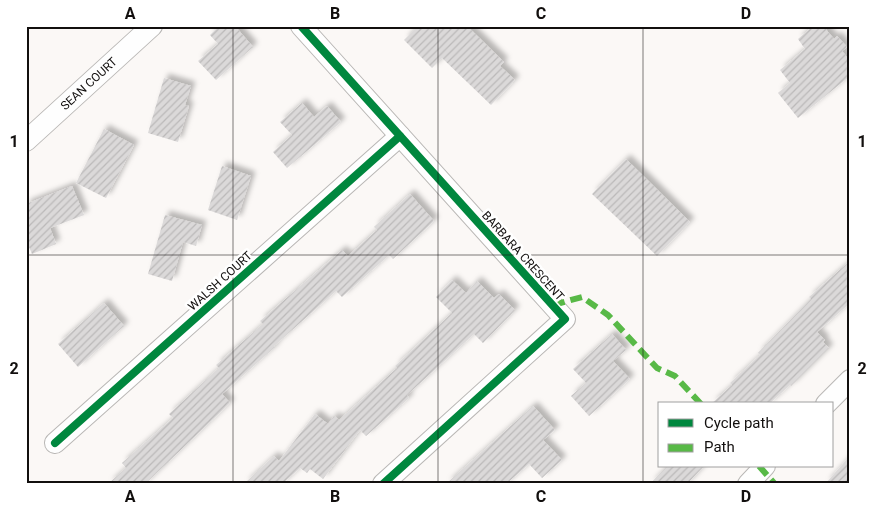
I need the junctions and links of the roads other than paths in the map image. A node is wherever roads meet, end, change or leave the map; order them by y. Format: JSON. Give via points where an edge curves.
{"nodes":[{"id":1,"x":152,"y":26,"type":"edge"},
{"id":2,"x":301,"y":26,"type":"edge"},
{"id":3,"x":400,"y":136,"type":"junction"},
{"id":4,"x":26,"y":141,"type":"edge"},
{"id":5,"x":850,"y":380,"type":"edge"},
{"id":6,"x":828,"y":402,"type":"edge"},
{"id":7,"x":55,"y":443,"type":"dead end"},
{"id":8,"x":764,"y":468,"type":"edge"},
{"id":9,"x":383,"y":484,"type":"edge"},
{"id":10,"x":748,"y":484,"type":"edge"}],
"edges":[{"from":1,"to":4,"type":"street","name":"SEAN COURT"},
{"from":2,"to":3,"type":"street","name":"BARBARA CRESCENT"},
{"from":3,"to":7,"type":"street","name":"WALSH COURT"},
{"from":3,"to":9,"type":"street","name":"BARBARA CRESCENT","via":[[565,319]]},
{"from":5,"to":6,"type":"street"},
{"from":8,"to":10,"type":"street"}]}
